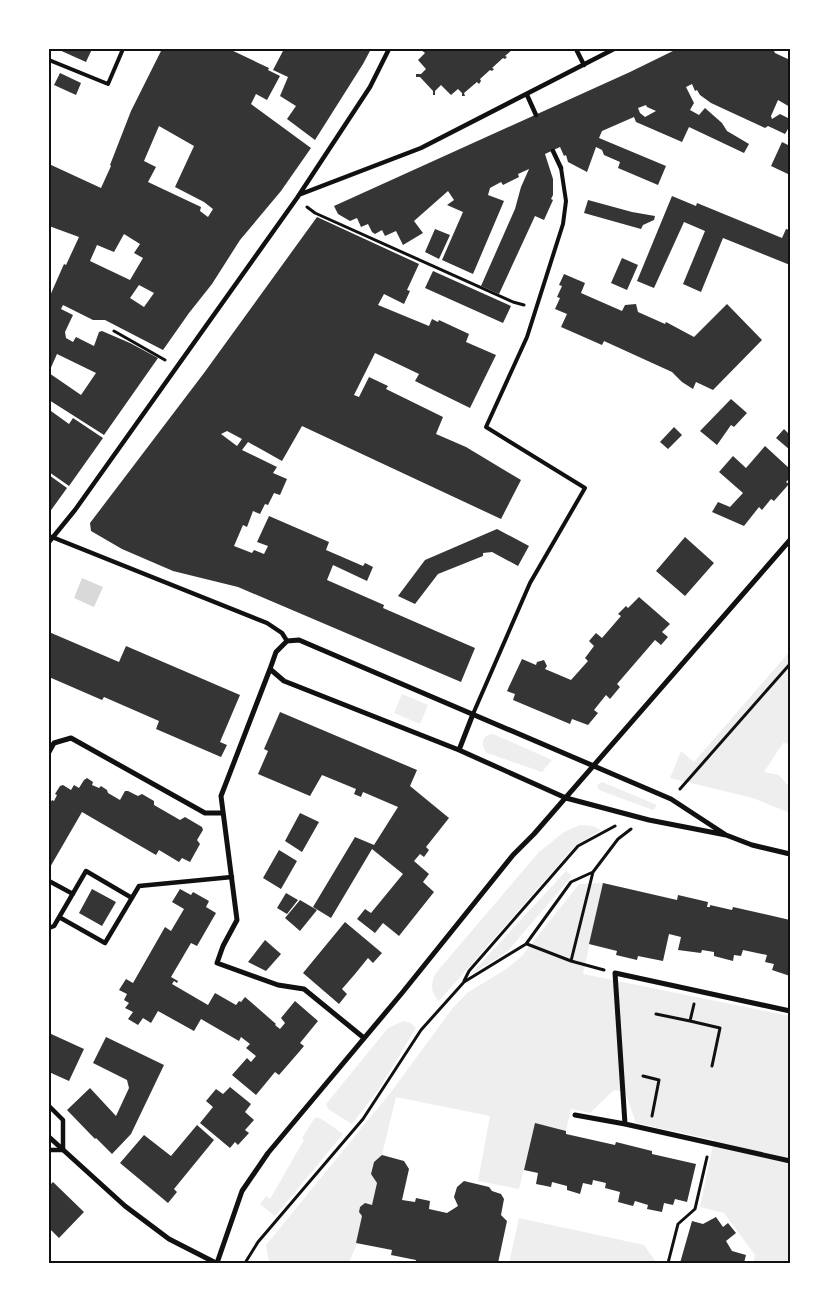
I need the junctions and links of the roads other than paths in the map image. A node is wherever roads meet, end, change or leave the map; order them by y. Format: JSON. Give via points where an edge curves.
{"nodes":[{"id":1,"x":123,"y":49,"type":"edge"},
{"id":2,"x":389,"y":49,"type":"edge"},
{"id":3,"x":576,"y":49,"type":"edge"},
{"id":4,"x":614,"y":49,"type":"edge"},
{"id":5,"x":49,"y":60,"type":"edge"},
{"id":6,"x":584,"y":65,"type":"junction"},
{"id":7,"x":527,"y":94,"type":"junction"},
{"id":8,"x":536,"y":115,"type":"dead end"},
{"id":9,"x":552,"y":151,"type":"dead end"},
{"id":10,"x":561,"y":168,"type":"joint"},
{"id":11,"x":298,"y":196,"type":"junction"},
{"id":12,"x":50,"y":540,"type":"edge"},
{"id":13,"x":790,"y":540,"type":"edge"},
{"id":14,"x":287,"y":641,"type":"junction"},
{"id":15,"x":270,"y":669,"type":"junction"},
{"id":16,"x":472,"y":714,"type":"junction"},
{"id":17,"x":459,"y":750,"type":"junction"},
{"id":18,"x":49,"y":752,"type":"edge"},
{"id":19,"x":594,"y":766,"type":"junction"},
{"id":20,"x":566,"y":798,"type":"junction"},
{"id":21,"x":223,"y":813,"type":"junction"},
{"id":22,"x":726,"y":835,"type":"junction"},
{"id":23,"x":790,"y":854,"type":"edge"},
{"id":24,"x":232,"y":877,"type":"junction"},
{"id":25,"x":49,"y":881,"type":"edge"},
{"id":26,"x":73,"y":894,"type":"junction"},
{"id":27,"x":132,"y":898,"type":"junction"},
{"id":28,"x":60,"y":917,"type":"junction"},
{"id":29,"x":49,"y":928,"type":"edge"},
{"id":30,"x":790,"y":1011,"type":"edge"},
{"id":31,"x":364,"y":1038,"type":"junction"},
{"id":32,"x":49,"y":1106,"type":"edge"},
{"id":33,"x":576,"y":1115,"type":"dead end"},
{"id":34,"x":625,"y":1124,"type":"junction"},
{"id":35,"x":50,"y":1137,"type":"edge"},
{"id":36,"x":49,"y":1150,"type":"edge"},
{"id":37,"x":63,"y":1150,"type":"junction"},
{"id":38,"x":790,"y":1161,"type":"edge"},
{"id":39,"x":217,"y":1263,"type":"edge"}],
"edges":[{"from":1,"to":5,"type":"lane","via":[[108,84]]},
{"from":2,"to":11,"type":"street","via":[[370,87]]},
{"from":3,"to":6,"type":"street"},
{"from":4,"to":6,"type":"street"},
{"from":6,"to":7,"type":"street"},
{"from":7,"to":8,"type":"street"},
{"from":7,"to":11,"type":"street","via":[[421,148]]},
{"from":9,"to":10,"type":"street"},
{"from":10,"to":16,"type":"lane","via":[[566,202],[563,224],[527,337],[486,427],[585,488],[530,583]]},
{"from":11,"to":12,"type":"street","via":[[75,510]]},
{"from":12,"to":14,"type":"street","via":[[267,623],[282,633]]},
{"from":13,"to":19,"type":"street"},
{"from":14,"to":15,"type":"street","via":[[276,652]]},
{"from":14,"to":16,"type":"street","via":[[299,640]]},
{"from":15,"to":17,"type":"street","via":[[284,681]]},
{"from":15,"to":21,"type":"street","via":[[220,796]]},
{"from":16,"to":17,"type":"street"},
{"from":16,"to":19,"type":"street"},
{"from":17,"to":20,"type":"street"},
{"from":18,"to":21,"type":"street","via":[[54,744],[71,738],[205,813]]},
{"from":19,"to":20,"type":"street"},
{"from":19,"to":22,"type":"street","via":[[671,799]]},
{"from":20,"to":22,"type":"street","via":[[649,820]]},
{"from":20,"to":31,"type":"street","via":[[513,856]]},
{"from":21,"to":24,"type":"street"},
{"from":22,"to":23,"type":"street"},
{"from":24,"to":27,"type":"street","via":[[139,886]]},
{"from":24,"to":31,"type":"street","via":[[237,920],[217,963],[278,985],[304,988]]},
{"from":25,"to":26,"type":"street"},
{"from":26,"to":27,"type":"street","via":[[86,871]]},
{"from":26,"to":28,"type":"street"},
{"from":27,"to":28,"type":"street","via":[[105,943]]},
{"from":28,"to":29,"type":"street"},
{"from":30,"to":34,"type":"street","via":[[615,973]]},
{"from":31,"to":39,"type":"street","via":[[268,1153],[242,1191]]},
{"from":32,"to":37,"type":"street","via":[[63,1120]]},
{"from":33,"to":34,"type":"street"},
{"from":34,"to":38,"type":"street"},
{"from":35,"to":37,"type":"street"},
{"from":36,"to":37,"type":"street"},
{"from":37,"to":39,"type":"street","via":[[125,1206],[169,1240]]}]}
